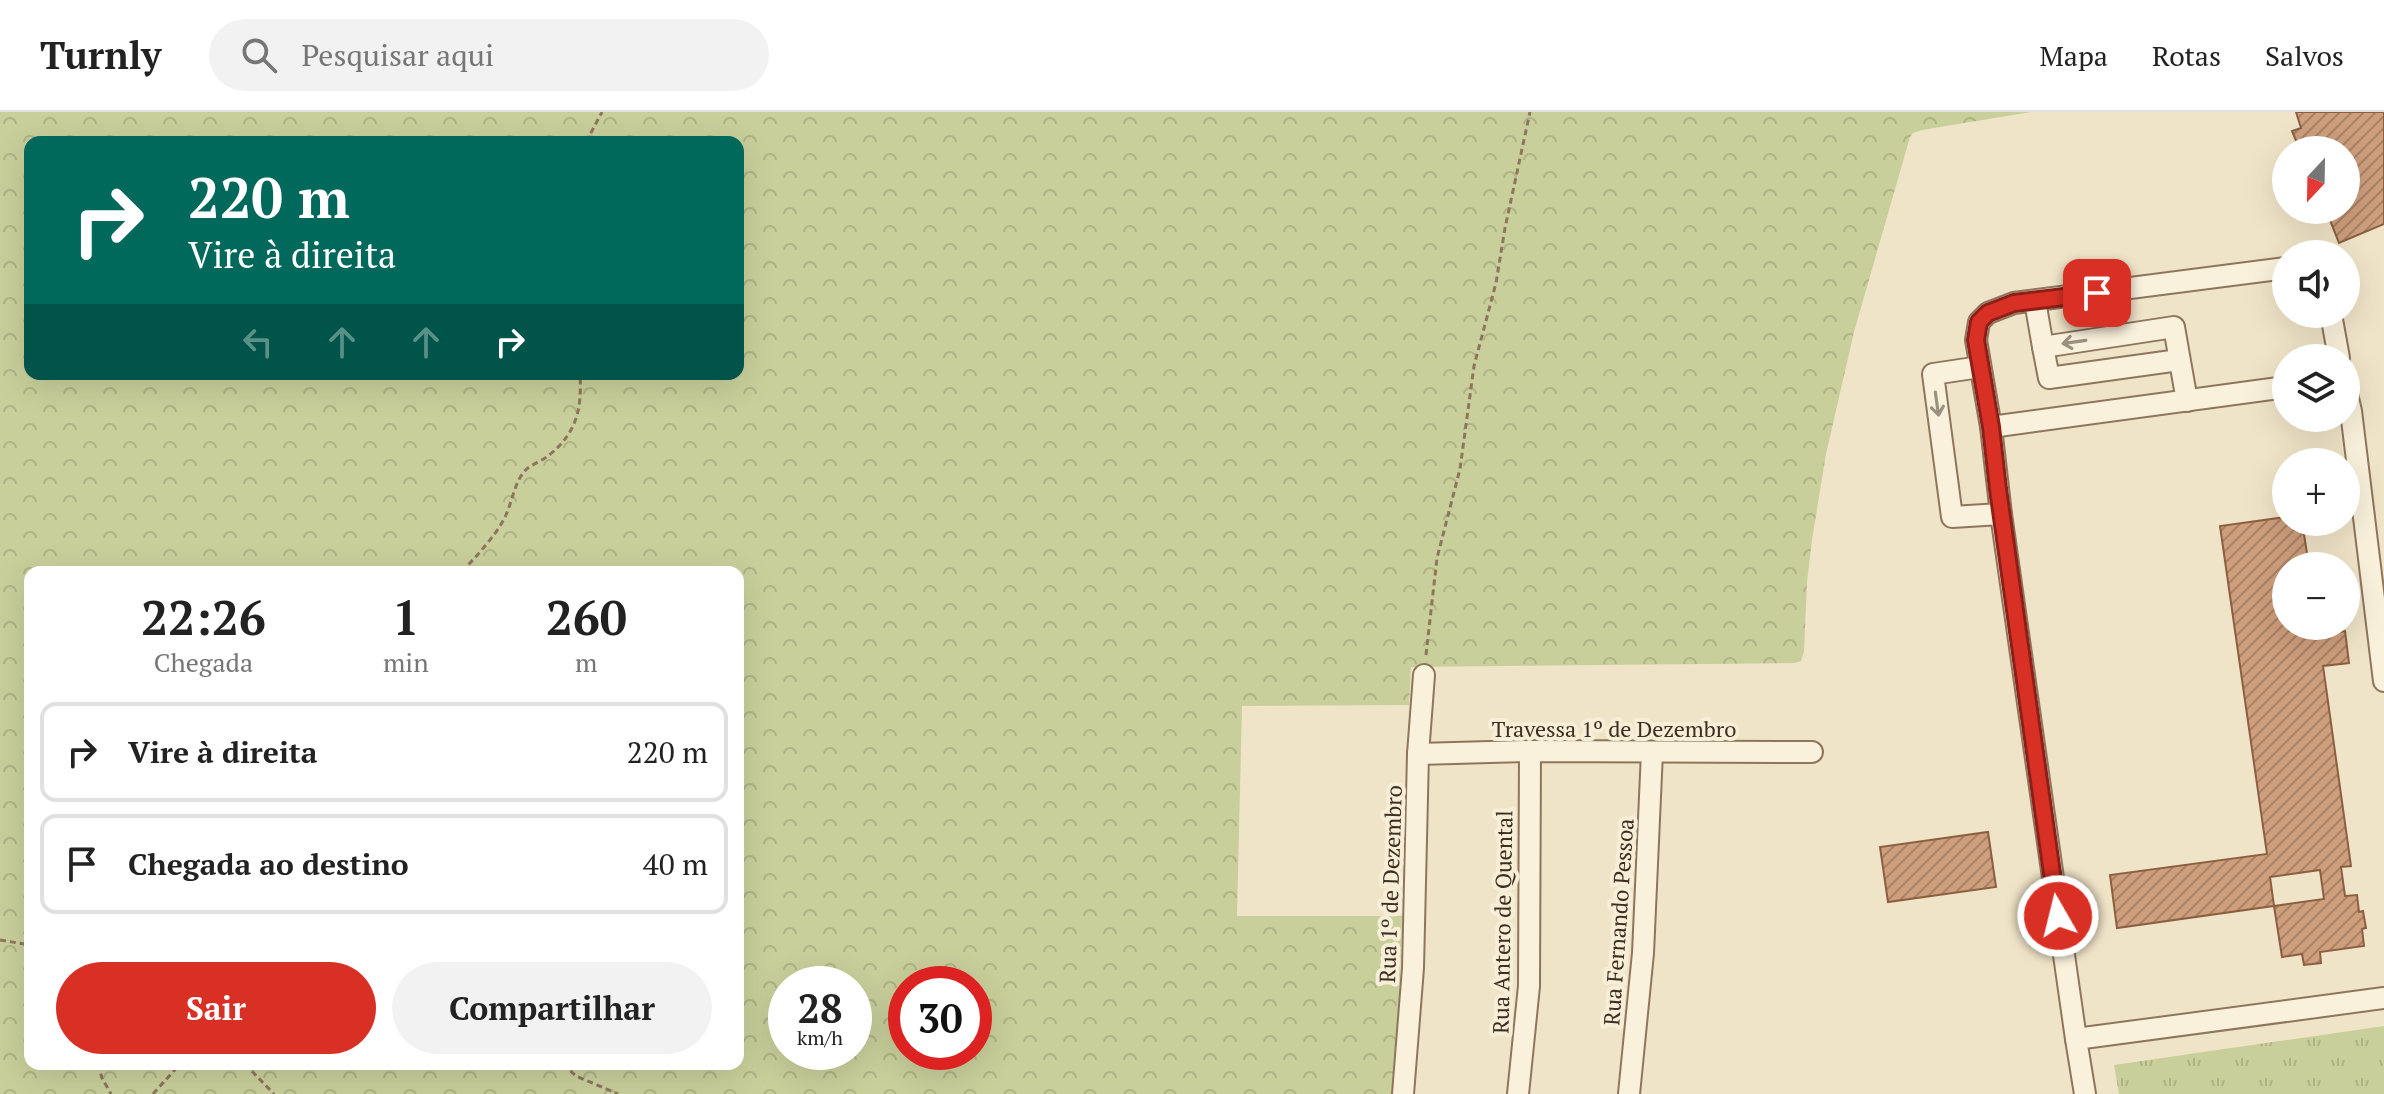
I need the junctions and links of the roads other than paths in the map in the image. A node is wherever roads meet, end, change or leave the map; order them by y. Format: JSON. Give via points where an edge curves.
{"nodes":[{"id":1,"x":2272,"y":270,"type":"edge"},
{"id":2,"x":2035,"y":301,"type":"junction"},
{"id":3,"x":2043,"y":347,"type":"junction"},
{"id":4,"x":2179,"y":360,"type":"junction"},
{"id":5,"x":1980,"y":367,"type":"junction"},
{"id":6,"x":2272,"y":389,"type":"edge"},
{"id":7,"x":2187,"y":401,"type":"junction"},
{"id":8,"x":1991,"y":427,"type":"junction"},
{"id":9,"x":2354,"y":432,"type":"edge"},
{"id":10,"x":2001,"y":514,"type":"junction"},
{"id":11,"x":1424,"y":675,"type":"road end"},
{"id":12,"x":2384,"y":681,"type":"edge"},
{"id":13,"x":1530,"y":751,"type":"junction"},
{"id":14,"x":1652,"y":752,"type":"junction"},
{"id":15,"x":1812,"y":752,"type":"dead end"},
{"id":16,"x":1418,"y":754,"type":"junction"},
{"id":17,"x":2384,"y":998,"type":"edge"},
{"id":18,"x":2076,"y":1039,"type":"junction"},
{"id":19,"x":1403,"y":1094,"type":"edge"},
{"id":20,"x":1518,"y":1094,"type":"edge"},
{"id":21,"x":1629,"y":1094,"type":"edge"},
{"id":22,"x":2085,"y":1094,"type":"edge"}],
"edges":[{"from":1,"to":2,"type":"street"},
{"from":2,"to":3,"type":"street"},
{"from":2,"to":5,"type":"street","via":[[2014,303],[1979,322]]},
{"from":3,"to":4,"type":"street","via":[[2049,378]]},
{"from":4,"to":3,"type":"street","one_way":true,"via":[[2174,327]]},
{"from":4,"to":7,"type":"street"},
{"from":5,"to":8,"type":"street"},
{"from":5,"to":10,"type":"street","one_way":true,"via":[[1933,374],[1952,517]]},
{"from":6,"to":7,"type":"street"},
{"from":7,"to":8,"type":"street"},
{"from":8,"to":10,"type":"street"},
{"from":9,"to":12,"type":"street"},
{"from":10,"to":18,"type":"street"},
{"from":11,"to":16,"type":"street","name":"Rua 1º de Dezembro"},
{"from":13,"to":14,"type":"street","name":"Travessa 1º de Dezembro"},
{"from":13,"to":16,"type":"street","name":"Travessa 1º de Dezembro"},
{"from":13,"to":20,"type":"street","name":"Rua Antero de Quental","via":[[1529,986]]},
{"from":14,"to":15,"type":"street","name":"Travessa 1º de Dezembro"},
{"from":14,"to":21,"type":"street","name":"Rua Fernando Pessoa","via":[[1643,953]]},
{"from":16,"to":19,"type":"street","name":"Rua 1º de Dezembro","via":[[1413,968]]},
{"from":17,"to":18,"type":"street"},
{"from":18,"to":22,"type":"street"}]}
